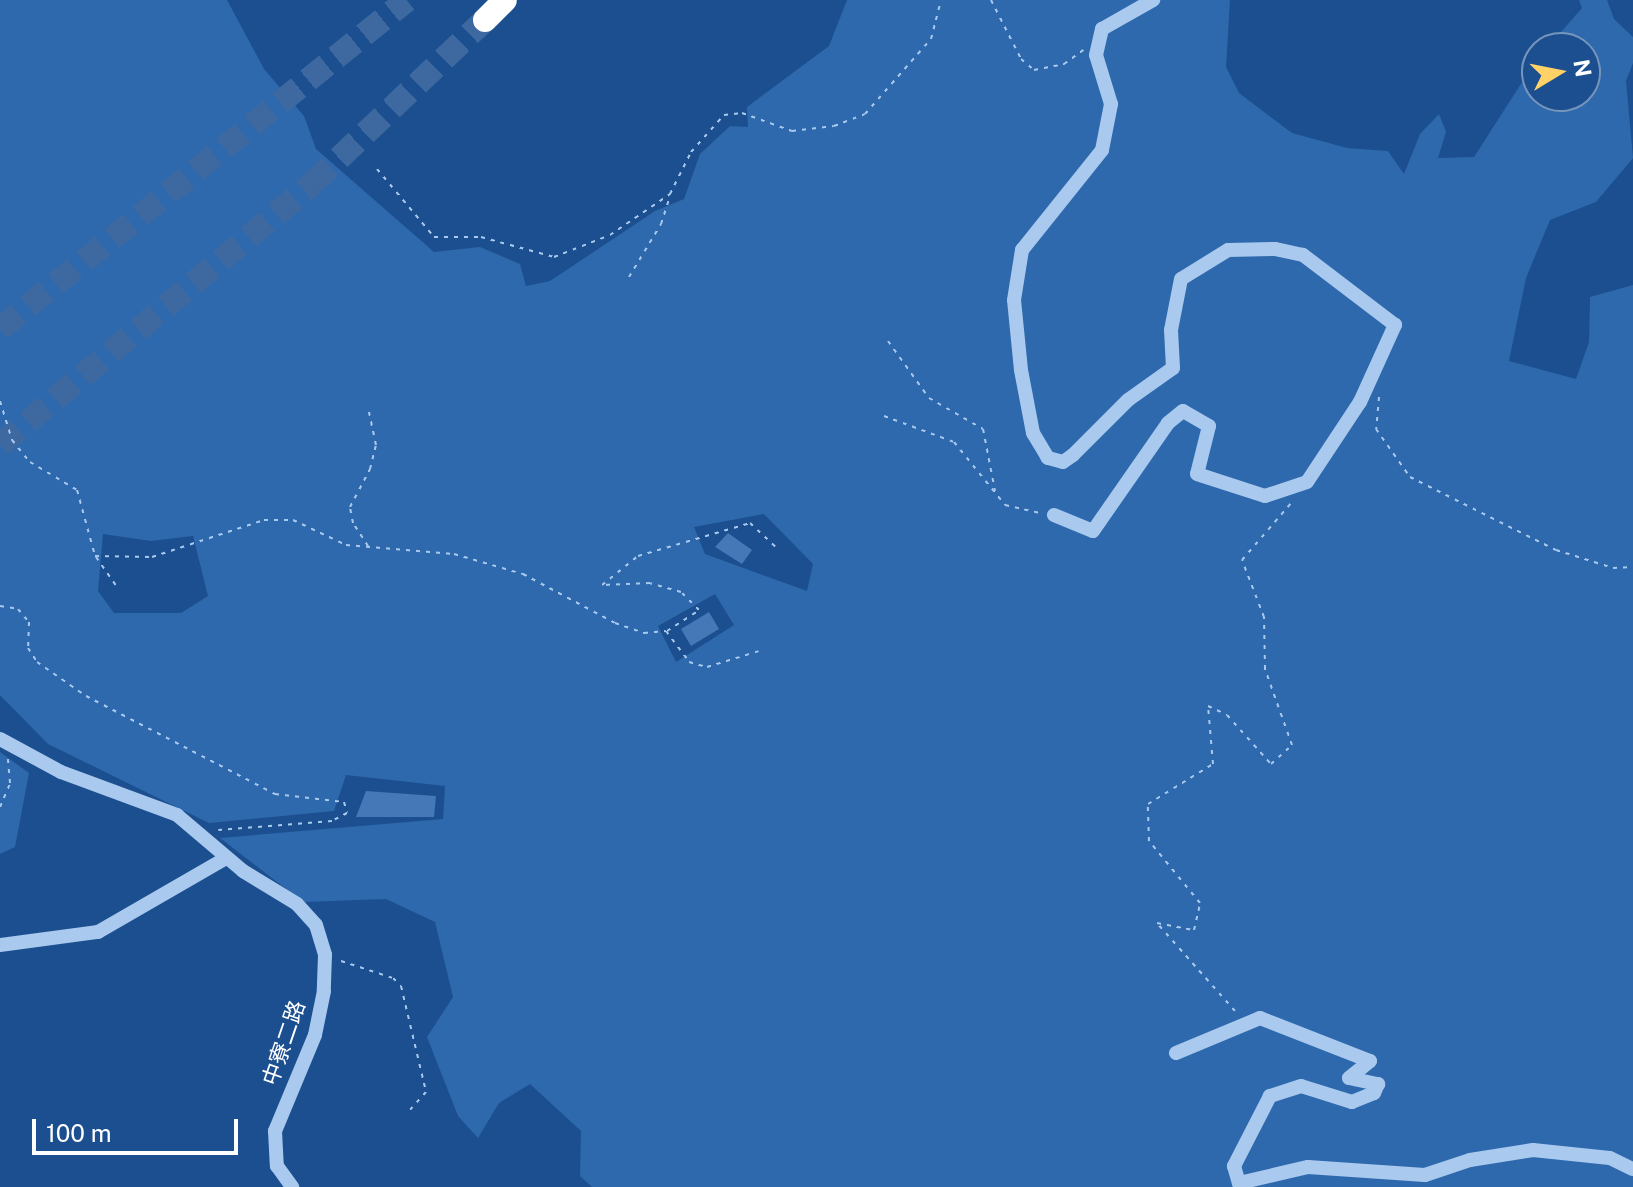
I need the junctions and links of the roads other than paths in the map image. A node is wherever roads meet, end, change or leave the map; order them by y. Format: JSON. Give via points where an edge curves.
{"nodes":[{"id":1,"x":505,"y":0,"type":"edge"},
{"id":2,"x":1153,"y":0,"type":"edge"},
{"id":3,"x":485,"y":20,"type":"tunnel mouth"},
{"id":4,"x":1054,"y":515,"type":"road end"},
{"id":5,"x":3,"y":741,"type":"edge"},
{"id":6,"x":226,"y":858,"type":"junction"},
{"id":7,"x":0,"y":945,"type":"edge"},
{"id":8,"x":1176,"y":1053,"type":"dead end"},
{"id":9,"x":1633,"y":1169,"type":"edge"},
{"id":10,"x":292,"y":1187,"type":"edge"}],
"edges":[{"from":1,"to":3,"type":"highway"},
{"from":2,"to":4,"type":"street","via":[[1102,29],[1096,40],[1111,104],[1102,150],[1033,230],[1017,273],[1014,300],[1021,370],[1033,433],[1048,458],[1063,462],[1073,455],[1128,400],[1173,368],[1171,330],[1181,279],[1228,250],[1275,249],[1303,255],[1395,325],[1360,402],[1307,482],[1265,496],[1197,474],[1209,426],[1183,411],[1168,423],[1093,531]]},
{"from":5,"to":6,"type":"street","name":"中寮二路","via":[[61,772],[177,815]]},
{"from":6,"to":7,"type":"street","via":[[98,932]]},
{"from":6,"to":10,"type":"street","name":"中寮二路","via":[[297,904],[316,925],[325,955],[315,1035],[275,1131],[277,1166]]},
{"from":8,"to":9,"type":"street","via":[[1260,1018],[1370,1061],[1349,1078],[1378,1084],[1374,1093],[1352,1102],[1301,1086],[1270,1096],[1234,1166],[1239,1183],[1308,1167],[1425,1175],[1470,1160],[1533,1150],[1610,1158]]}]}
